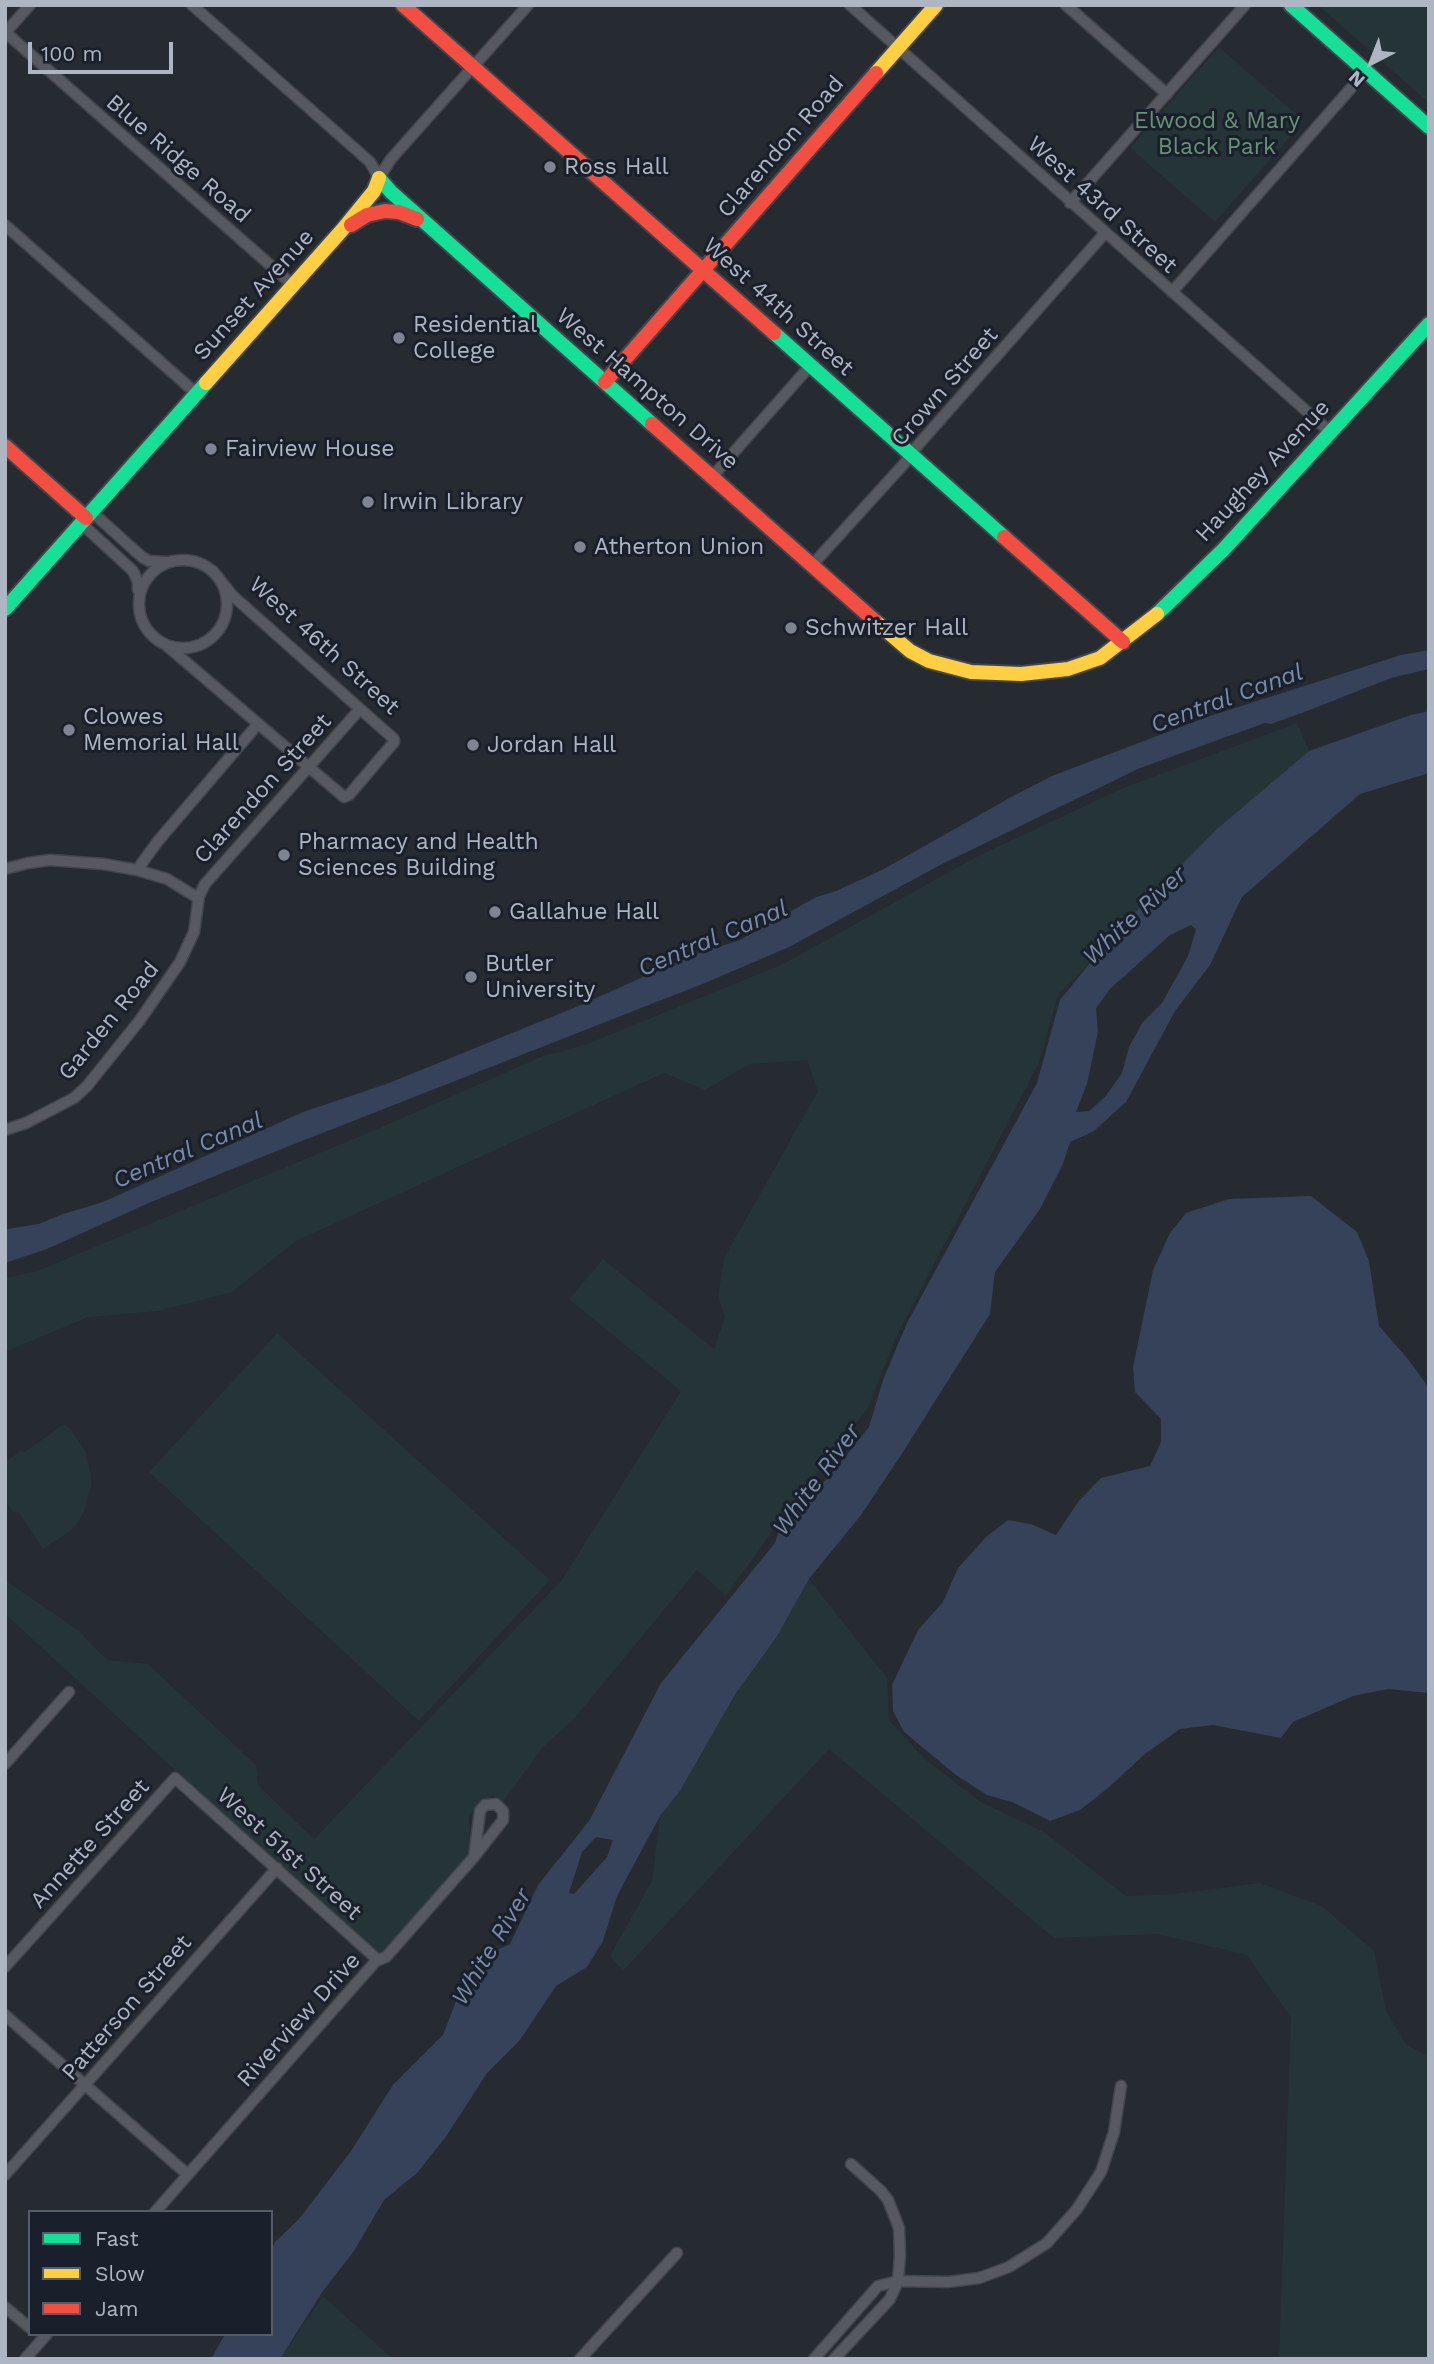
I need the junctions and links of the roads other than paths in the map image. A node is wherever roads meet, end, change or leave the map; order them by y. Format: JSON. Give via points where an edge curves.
{"nodes":[{"id":1,"x":30,"y":5,"type":"edge"},
{"id":2,"x":192,"y":5,"type":"edge"},
{"id":3,"x":403,"y":5,"type":"edge"},
{"id":4,"x":528,"y":5,"type":"edge"},
{"id":5,"x":849,"y":5,"type":"edge"},
{"id":6,"x":936,"y":5,"type":"edge"},
{"id":7,"x":1066,"y":5,"type":"edge"},
{"id":8,"x":1245,"y":5,"type":"edge"},
{"id":9,"x":1291,"y":5,"type":"edge"},
{"id":10,"x":5,"y":33,"type":"edge"},
{"id":11,"x":898,"y":47,"type":"junction"},
{"id":12,"x":473,"y":67,"type":"junction"},
{"id":13,"x":1366,"y":71,"type":"junction"},
{"id":14,"x":1167,"y":94,"type":"junction"},
{"id":15,"x":1429,"y":127,"type":"edge"},
{"id":16,"x":379,"y":178,"type":"junction"},
{"id":17,"x":1070,"y":203,"type":"junction"},
{"id":18,"x":427,"y":224,"type":"junction"},
{"id":19,"x":5,"y":225,"type":"edge"},
{"id":20,"x":343,"y":229,"type":"junction"},
{"id":21,"x":1105,"y":233,"type":"junction"},
{"id":22,"x":704,"y":270,"type":"junction"},
{"id":23,"x":294,"y":286,"type":"junction"},
{"id":24,"x":1172,"y":292,"type":"junction"},
{"id":25,"x":1429,"y":324,"type":"edge"},
{"id":26,"x":810,"y":366,"type":"junction"},
{"id":27,"x":606,"y":382,"type":"junction"},
{"id":28,"x":197,"y":394,"type":"junction"},
{"id":29,"x":1330,"y":432,"type":"junction"},
{"id":30,"x":5,"y":446,"type":"edge"},
{"id":31,"x":911,"y":455,"type":"junction"},
{"id":32,"x":712,"y":477,"type":"junction"},
{"id":33,"x":87,"y":518,"type":"junction"},
{"id":34,"x":167,"y":562,"type":"junction"},
{"id":35,"x":813,"y":564,"type":"junction"},
{"id":36,"x":213,"y":571,"type":"junction"},
{"id":37,"x":139,"y":597,"type":"junction"},
{"id":38,"x":5,"y":609,"type":"edge"},
{"id":39,"x":1123,"y":642,"type":"junction"},
{"id":40,"x":166,"y":645,"type":"junction"},
{"id":41,"x":360,"y":709,"type":"junction"},
{"id":42,"x":258,"y":724,"type":"junction"},
{"id":43,"x":309,"y":766,"type":"junction"},
{"id":44,"x":5,"y":869,"type":"edge"},
{"id":45,"x":138,"y":870,"type":"junction"},
{"id":46,"x":198,"y":898,"type":"junction"},
{"id":47,"x":5,"y":1130,"type":"edge"},
{"id":48,"x":69,"y":1692,"type":"dead end"},
{"id":49,"x":5,"y":1764,"type":"edge"},
{"id":50,"x":174,"y":1778,"type":"joint"},
{"id":51,"x":474,"y":1857,"type":"junction"},
{"id":52,"x":277,"y":1868,"type":"junction"},
{"id":53,"x":378,"y":1960,"type":"junction"},
{"id":54,"x":5,"y":1967,"type":"edge"},
{"id":55,"x":5,"y":2015,"type":"edge"},
{"id":56,"x":85,"y":2085,"type":"junction"},
{"id":57,"x":1121,"y":2085,"type":"dead end"},
{"id":58,"x":850,"y":2164,"type":"dead end"},
{"id":59,"x":187,"y":2174,"type":"junction"},
{"id":60,"x":5,"y":2175,"type":"edge"},
{"id":61,"x":157,"y":2210,"type":"edge"},
{"id":62,"x":677,"y":2253,"type":"dead end"},
{"id":63,"x":898,"y":2281,"type":"junction"},
{"id":64,"x":5,"y":2307,"type":"edge"},
{"id":65,"x":28,"y":2326,"type":"edge"},
{"id":66,"x":42,"y":2336,"type":"edge"},
{"id":67,"x":25,"y":2359,"type":"edge"},
{"id":68,"x":579,"y":2359,"type":"edge"},
{"id":69,"x":814,"y":2359,"type":"edge"},
{"id":70,"x":834,"y":2359,"type":"edge"}],
"edges":[{"from":1,"to":10,"type":"street"},
{"from":2,"to":16,"type":"street","name":"West Hampton Drive","via":[[370,162]]},
{"from":3,"to":12,"type":"street","name":"West 44th Street"},
{"from":4,"to":12,"type":"street","name":"Sunset Avenue"},
{"from":5,"to":11,"type":"street","name":"West 43rd Street"},
{"from":6,"to":11,"type":"street","name":"Clarendon Road"},
{"from":7,"to":14,"type":"street"},
{"from":8,"to":14,"type":"street"},
{"from":9,"to":13,"type":"street"},
{"from":10,"to":23,"type":"street","name":"Blue Ridge Road"},
{"from":11,"to":17,"type":"street","name":"West 43rd Street"},
{"from":11,"to":22,"type":"street","name":"Clarendon Road"},
{"from":12,"to":16,"type":"street","name":"Sunset Avenue"},
{"from":12,"to":22,"type":"street","name":"West 44th Street"},
{"from":13,"to":15,"type":"street"},
{"from":13,"to":24,"type":"street"},
{"from":14,"to":17,"type":"street"},
{"from":16,"to":18,"type":"street","name":"West Hampton Drive"},
{"from":16,"to":20,"type":"street","name":"Sunset Avenue"},
{"from":17,"to":21,"type":"street","name":"West 43rd Street"},
{"from":18,"to":20,"type":"street","via":[[385,211]]},
{"from":18,"to":27,"type":"street","name":"West Hampton Drive"},
{"from":19,"to":28,"type":"street"},
{"from":20,"to":23,"type":"street","name":"Sunset Avenue"},
{"from":21,"to":24,"type":"street","name":"West 43rd Street"},
{"from":21,"to":31,"type":"street","name":"Crown Street"},
{"from":22,"to":26,"type":"street","name":"West 44th Street"},
{"from":22,"to":27,"type":"street","name":"Clarendon Road"},
{"from":23,"to":28,"type":"street","name":"Sunset Avenue"},
{"from":24,"to":29,"type":"street","name":"West 43rd Street"},
{"from":25,"to":29,"type":"street","name":"Haughey Avenue"},
{"from":26,"to":31,"type":"street","name":"West 44th Street"},
{"from":26,"to":32,"type":"street"},
{"from":27,"to":32,"type":"street","name":"West Hampton Drive"},
{"from":28,"to":33,"type":"street","name":"Sunset Avenue"},
{"from":29,"to":39,"type":"street","name":"Haughey Avenue","via":[[1224,549]]},
{"from":30,"to":33,"type":"street","name":"West 46th Street"},
{"from":31,"to":35,"type":"street","name":"Crown Street"},
{"from":31,"to":39,"type":"street","name":"West 44th Street"},
{"from":32,"to":35,"type":"street","name":"West Hampton Drive"},
{"from":33,"to":34,"type":"street","name":"West 46th Street","via":[[149,561]]},
{"from":33,"to":37,"type":"street","name":"West 46th Street","via":[[133,570]]},
{"from":33,"to":38,"type":"street","name":"Sunset Avenue"},
{"from":34,"to":36,"type":"street","name":"West 46th Street","via":[[193,561]]},
{"from":34,"to":37,"type":"street","via":[[146,578]]},
{"from":35,"to":39,"type":"street","name":"West Hampton Drive","via":[[910,651],[948,668],[1046,673],[1100,658]]},
{"from":36,"to":40,"type":"street","name":"West 46th Street","via":[[226,594],[224,621],[206,642],[194,647]]},
{"from":36,"to":41,"type":"street","name":"West 46th Street","via":[[233,596]]},
{"from":37,"to":40,"type":"street","name":"West 46th Street","via":[[144,626]]},
{"from":40,"to":42,"type":"street","name":"West 46th Street"},
{"from":41,"to":43,"type":"street","name":"Clarendon Street"},
{"from":41,"to":43,"type":"street","name":"West 46th Street","via":[[395,741],[349,795],[342,796]]},
{"from":42,"to":43,"type":"street","name":"West 46th Street"},
{"from":42,"to":45,"type":"street"},
{"from":43,"to":46,"type":"street","name":"Clarendon Street","via":[[207,881]]},
{"from":44,"to":45,"type":"street","via":[[57,860]]},
{"from":45,"to":46,"type":"street","via":[[167,879]]},
{"from":46,"to":47,"type":"street","name":"Garden Road","via":[[195,928],[180,962],[89,1084],[74,1098]]},
{"from":48,"to":49,"type":"street"},
{"from":50,"to":52,"type":"street","name":"West 51st Street"},
{"from":50,"to":54,"type":"street","name":"Annette Street"},
{"from":51,"to":51,"type":"street","name":"Riverview Drive","via":[[503,1820],[503,1811],[496,1804],[485,1805],[481,1811]]},
{"from":51,"to":53,"type":"street","name":"Riverview Drive","via":[[386,1957]]},
{"from":52,"to":53,"type":"street","name":"West 51st Street"},
{"from":52,"to":56,"type":"street","name":"Patterson Street"},
{"from":53,"to":59,"type":"street","name":"Riverview Drive"},
{"from":55,"to":56,"type":"street"},
{"from":56,"to":59,"type":"street"},
{"from":56,"to":60,"type":"street","name":"Patterson Street"},
{"from":57,"to":63,"type":"street","via":[[1114,2132],[1101,2172],[1047,2243],[1017,2263],[979,2278]]},
{"from":58,"to":63,"type":"street","via":[[881,2191],[895,2214],[901,2241]]},
{"from":59,"to":61,"type":"street","name":"Riverview Drive"},
{"from":62,"to":68,"type":"street"},
{"from":63,"to":69,"type":"street","via":[[878,2286]]},
{"from":63,"to":70,"type":"street","via":[[890,2299]]},
{"from":64,"to":65,"type":"street"},
{"from":66,"to":67,"type":"street"}]}
